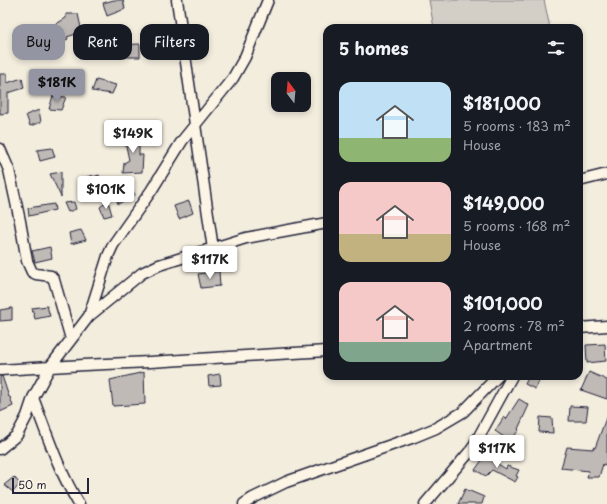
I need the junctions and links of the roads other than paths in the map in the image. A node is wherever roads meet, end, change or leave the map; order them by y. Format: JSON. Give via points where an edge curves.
{"nodes":[{"id":1,"x":177,"y":0,"type":"edge"},
{"id":2,"x":268,"y":0,"type":"edge"},
{"id":3,"x":196,"y":124,"type":"junction"},
{"id":4,"x":0,"y":150,"type":"edge"},
{"id":5,"x":607,"y":174,"type":"edge"},
{"id":6,"x":583,"y":180,"type":"edge"},
{"id":7,"x":323,"y":223,"type":"edge"},
{"id":8,"x":213,"y":249,"type":"junction"},
{"id":9,"x":89,"y":316,"type":"junction"},
{"id":10,"x":607,"y":326,"type":"edge"},
{"id":11,"x":583,"y":328,"type":"edge"},
{"id":12,"x":71,"y":339,"type":"junction"},
{"id":13,"x":323,"y":351,"type":"edge"},
{"id":14,"x":50,"y":367,"type":"junction"},
{"id":15,"x":0,"y":370,"type":"edge"},
{"id":16,"x":494,"y":380,"type":"edge"},
{"id":17,"x":510,"y":380,"type":"edge"},
{"id":18,"x":34,"y":398,"type":"junction"},
{"id":19,"x":0,"y":449,"type":"edge"},
{"id":20,"x":79,"y":504,"type":"edge"},
{"id":21,"x":244,"y":504,"type":"edge"},
{"id":22,"x":425,"y":504,"type":"edge"}],
"edges":[{"from":1,"to":3,"type":"street"},
{"from":2,"to":3,"type":"street","via":[[245,57],[233,78]]},
{"from":3,"to":8,"type":"street"},
{"from":3,"to":9,"type":"street","via":[[113,245]]},
{"from":4,"to":12,"type":"street","via":[[9,170],[27,262],[32,272],[51,276],[54,280]]},
{"from":5,"to":6,"type":"street"},
{"from":7,"to":8,"type":"street","via":[[246,238]]},
{"from":8,"to":9,"type":"street","via":[[159,265],[142,273]]},
{"from":9,"to":12,"type":"street"},
{"from":10,"to":11,"type":"street"},
{"from":12,"to":14,"type":"street"},
{"from":13,"to":14,"type":"street"},
{"from":14,"to":15,"type":"street"},
{"from":14,"to":18,"type":"street"},
{"from":16,"to":21,"type":"street","via":[[464,412],[436,428],[286,482]]},
{"from":17,"to":22,"type":"street","via":[[472,449]]},
{"from":18,"to":19,"type":"street","via":[[17,435]]},
{"from":18,"to":20,"type":"street","via":[[68,487]]}]}
